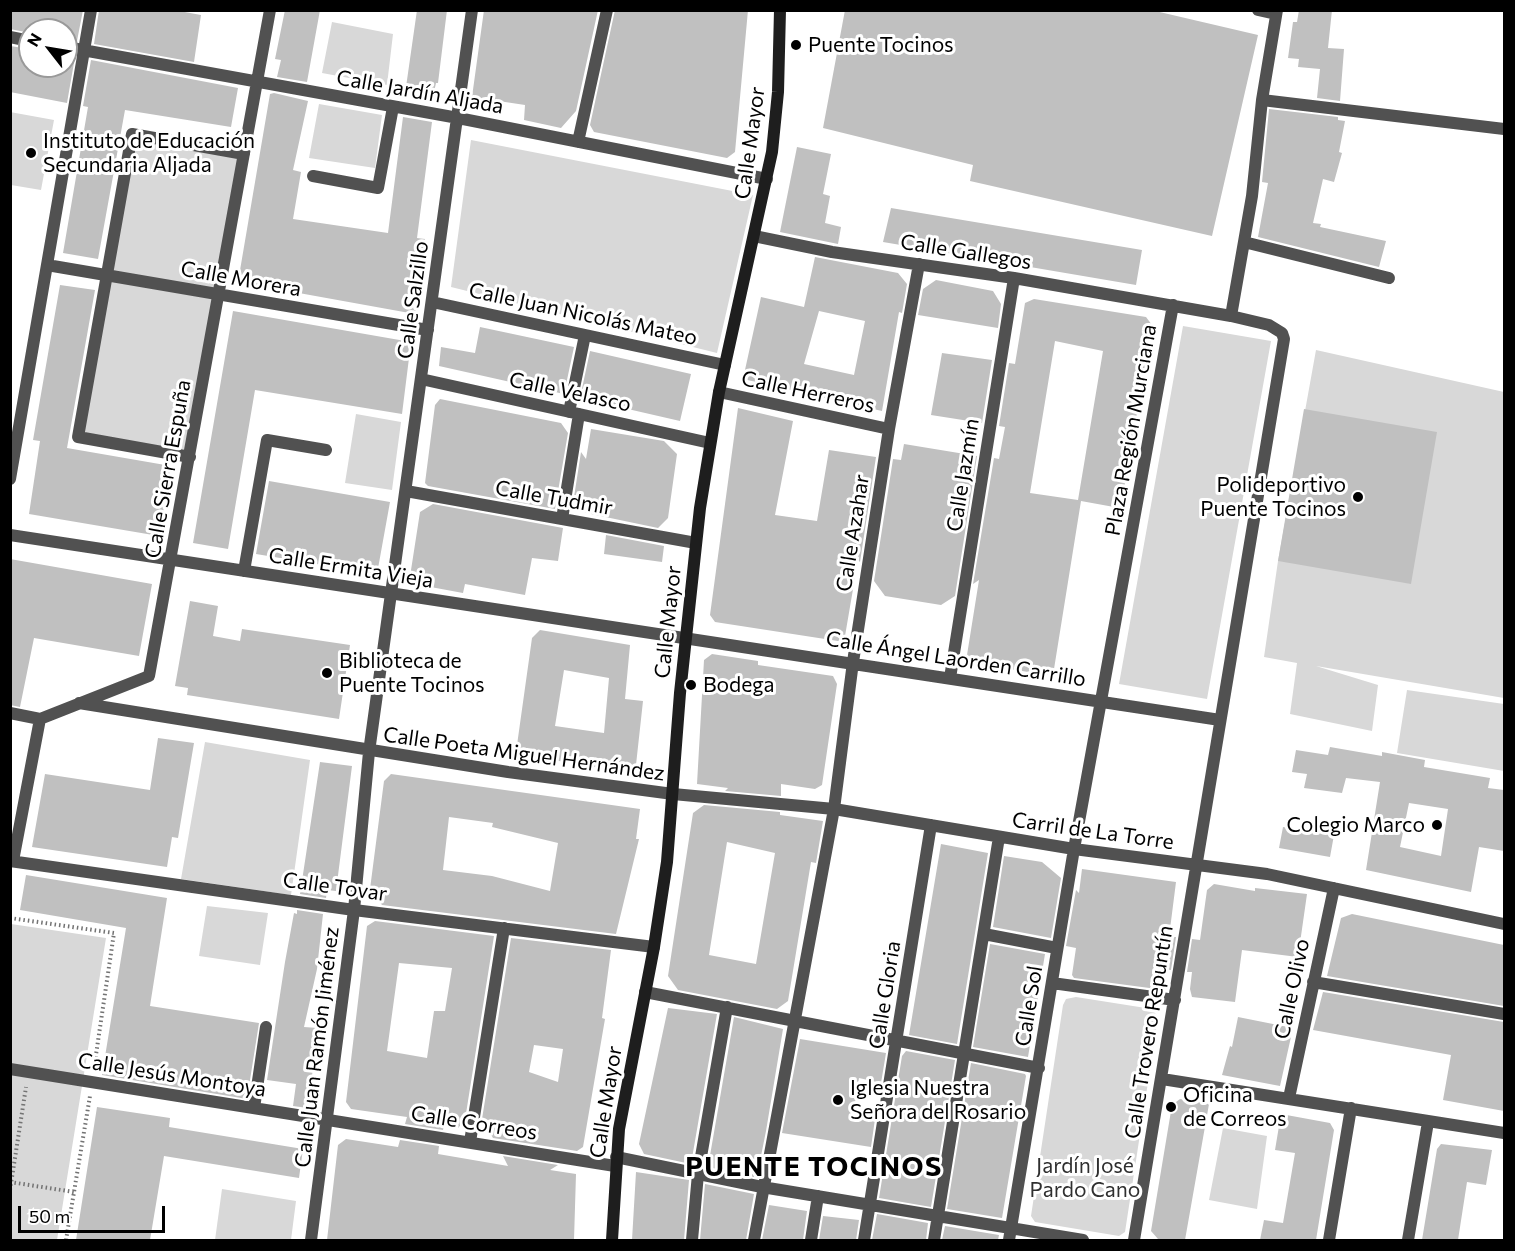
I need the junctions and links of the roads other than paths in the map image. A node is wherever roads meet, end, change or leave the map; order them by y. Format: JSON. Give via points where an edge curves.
{"nodes":[{"id":1,"x":91,"y":10,"type":"edge"},
{"id":2,"x":270,"y":10,"type":"edge"},
{"id":3,"x":472,"y":10,"type":"edge"},
{"id":4,"x":607,"y":10,"type":"edge"},
{"id":5,"x":780,"y":10,"type":"edge"},
{"id":6,"x":1258,"y":10,"type":"edge"},
{"id":7,"x":1277,"y":12,"type":"edge"},
{"id":8,"x":78,"y":50,"type":"edge"},
{"id":9,"x":83,"y":51,"type":"junction"},
{"id":10,"x":258,"y":82,"type":"junction"},
{"id":11,"x":1262,"y":100,"type":"junction"},
{"id":12,"x":393,"y":107,"type":"junction"},
{"id":13,"x":458,"y":118,"type":"junction"},
{"id":14,"x":1504,"y":129,"type":"edge"},
{"id":15,"x":578,"y":142,"type":"junction"},
{"id":16,"x":244,"y":154,"type":"junction"},
{"id":17,"x":313,"y":176,"type":"dead end"},
{"id":18,"x":767,"y":179,"type":"junction"},
{"id":19,"x":754,"y":236,"type":"junction"},
{"id":20,"x":1244,"y":242,"type":"junction"},
{"id":21,"x":919,"y":264,"type":"junction"},
{"id":22,"x":46,"y":265,"type":"junction"},
{"id":23,"x":107,"y":276,"type":"junction"},
{"id":24,"x":1014,"y":278,"type":"junction"},
{"id":25,"x":1389,"y":278,"type":"dead end"},
{"id":26,"x":219,"y":295,"type":"junction"},
{"id":27,"x":432,"y":302,"type":"junction"},
{"id":28,"x":1173,"y":305,"type":"junction"},
{"id":29,"x":1231,"y":316,"type":"junction"},
{"id":30,"x":428,"y":330,"type":"junction"},
{"id":31,"x":585,"y":335,"type":"junction"},
{"id":32,"x":725,"y":365,"type":"junction"},
{"id":33,"x":421,"y":379,"type":"junction"},
{"id":34,"x":719,"y":392,"type":"junction"},
{"id":35,"x":574,"y":413,"type":"junction"},
{"id":36,"x":890,"y":429,"type":"junction"},
{"id":37,"x":710,"y":443,"type":"junction"},
{"id":38,"x":326,"y":450,"type":"dead end"},
{"id":39,"x":190,"y":457,"type":"junction"},
{"id":40,"x":10,"y":480,"type":"edge"},
{"id":41,"x":406,"y":491,"type":"junction"},
{"id":42,"x":562,"y":519,"type":"junction"},
{"id":43,"x":10,"y":535,"type":"edge"},
{"id":44,"x":696,"y":543,"type":"junction"},
{"id":45,"x":171,"y":559,"type":"junction"},
{"id":46,"x":244,"y":571,"type":"junction"},
{"id":47,"x":392,"y":595,"type":"junction"},
{"id":48,"x":685,"y":639,"type":"junction"},
{"id":49,"x":853,"y":662,"type":"junction"},
{"id":50,"x":950,"y":678,"type":"junction"},
{"id":51,"x":1102,"y":702,"type":"junction"},
{"id":52,"x":80,"y":704,"type":"junction"},
{"id":53,"x":10,"y":713,"type":"edge"},
{"id":54,"x":40,"y":719,"type":"junction"},
{"id":55,"x":1221,"y":720,"type":"junction"},
{"id":56,"x":369,"y":752,"type":"junction"},
{"id":57,"x":673,"y":794,"type":"junction"},
{"id":58,"x":834,"y":809,"type":"junction"},
{"id":59,"x":931,"y":825,"type":"junction"},
{"id":60,"x":999,"y":837,"type":"junction"},
{"id":61,"x":1074,"y":849,"type":"junction"},
{"id":62,"x":12,"y":861,"type":"edge"},
{"id":63,"x":1196,"y":865,"type":"junction"},
{"id":64,"x":1334,"y":888,"type":"junction"},
{"id":65,"x":354,"y":910,"type":"junction"},
{"id":66,"x":1504,"y":924,"type":"edge"},
{"id":67,"x":504,"y":928,"type":"junction"},
{"id":68,"x":984,"y":934,"type":"junction"},
{"id":69,"x":654,"y":947,"type":"junction"},
{"id":70,"x":1058,"y":948,"type":"junction"},
{"id":71,"x":1314,"y":982,"type":"junction"},
{"id":72,"x":1052,"y":983,"type":"junction"},
{"id":73,"x":645,"y":992,"type":"junction"},
{"id":74,"x":1175,"y":1000,"type":"junction"},
{"id":75,"x":727,"y":1007,"type":"junction"},
{"id":76,"x":1504,"y":1014,"type":"edge"},
{"id":77,"x":795,"y":1020,"type":"junction"},
{"id":78,"x":266,"y":1027,"type":"dead end"},
{"id":79,"x":898,"y":1040,"type":"junction"},
{"id":80,"x":965,"y":1053,"type":"junction"},
{"id":81,"x":1039,"y":1068,"type":"junction"},
{"id":82,"x":10,"y":1070,"type":"edge"},
{"id":83,"x":1162,"y":1079,"type":"junction"},
{"id":84,"x":1289,"y":1098,"type":"junction"},
{"id":85,"x":254,"y":1108,"type":"junction"},
{"id":86,"x":1351,"y":1108,"type":"junction"},
{"id":87,"x":327,"y":1119,"type":"junction"},
{"id":88,"x":1428,"y":1122,"type":"junction"},
{"id":89,"x":1504,"y":1133,"type":"edge"},
{"id":90,"x":470,"y":1142,"type":"junction"},
{"id":91,"x":616,"y":1162,"type":"junction"},
{"id":92,"x":698,"y":1174,"type":"junction"},
{"id":93,"x":762,"y":1187,"type":"junction"},
{"id":94,"x":818,"y":1197,"type":"junction"},
{"id":95,"x":869,"y":1205,"type":"junction"},
{"id":96,"x":939,"y":1217,"type":"junction"},
{"id":97,"x":1010,"y":1235,"type":"edge"},
{"id":98,"x":311,"y":1240,"type":"edge"},
{"id":99,"x":612,"y":1240,"type":"edge"},
{"id":100,"x":692,"y":1240,"type":"edge"},
{"id":101,"x":754,"y":1240,"type":"edge"},
{"id":102,"x":811,"y":1240,"type":"edge"},
{"id":103,"x":864,"y":1240,"type":"edge"},
{"id":104,"x":934,"y":1240,"type":"edge"},
{"id":105,"x":1083,"y":1240,"type":"edge"},
{"id":106,"x":1134,"y":1240,"type":"edge"},
{"id":107,"x":1329,"y":1240,"type":"edge"},
{"id":108,"x":1408,"y":1240,"type":"edge"}],
"edges":[{"from":1,"to":9,"type":"street"},
{"from":2,"to":10,"type":"street","name":"Calle Sierra Espuña"},
{"from":3,"to":13,"type":"street","name":"Calle Salzillo"},
{"from":4,"to":15,"type":"street"},
{"from":5,"to":18,"type":"main road","name":"Calle Mayor","via":[[776,124]]},
{"from":6,"to":7,"type":"street"},
{"from":7,"to":11,"type":"street"},
{"from":8,"to":9,"type":"street","name":"Calle Jardín Aljada"},
{"from":9,"to":10,"type":"street","name":"Calle Jardín Aljada"},
{"from":9,"to":22,"type":"street"},
{"from":10,"to":12,"type":"street","name":"Calle Jardín Aljada"},
{"from":10,"to":16,"type":"street","name":"Calle Sierra Espuña"},
{"from":11,"to":14,"type":"street"},
{"from":11,"to":20,"type":"street"},
{"from":12,"to":13,"type":"street","name":"Calle Jardín Aljada"},
{"from":12,"to":17,"type":"street","via":[[378,188]]},
{"from":13,"to":15,"type":"street","name":"Calle Jardín Aljada"},
{"from":13,"to":27,"type":"street","name":"Calle Salzillo"},
{"from":15,"to":18,"type":"street","name":"Calle Jardín Aljada"},
{"from":16,"to":23,"type":"street","via":[[132,134]]},
{"from":16,"to":26,"type":"street","name":"Calle Sierra Espuña"},
{"from":18,"to":19,"type":"main road","name":"Calle Mayor"},
{"from":19,"to":21,"type":"street","name":"Calle Gallegos"},
{"from":19,"to":32,"type":"main road","name":"Calle Mayor"},
{"from":20,"to":25,"type":"street"},
{"from":20,"to":29,"type":"street"},
{"from":21,"to":24,"type":"street","name":"Calle Gallegos"},
{"from":21,"to":36,"type":"street","name":"Calle Azahar"},
{"from":22,"to":23,"type":"street","name":"Calle Morera"},
{"from":22,"to":40,"type":"street"},
{"from":23,"to":26,"type":"street","name":"Calle Morera"},
{"from":23,"to":39,"type":"street","via":[[78,437]]},
{"from":24,"to":28,"type":"street","name":"Calle Gallegos"},
{"from":24,"to":50,"type":"street","name":"Calle Jazmín"},
{"from":26,"to":30,"type":"street","name":"Calle Morera"},
{"from":26,"to":39,"type":"street","name":"Calle Sierra Espuña"},
{"from":27,"to":30,"type":"street","name":"Calle Salzillo"},
{"from":27,"to":31,"type":"street","name":"Calle Juan Nicolás Mateo"},
{"from":28,"to":29,"type":"street","name":"Plaza Región Murciana"},
{"from":28,"to":51,"type":"street","name":"Plaza Región Murciana"},
{"from":29,"to":55,"type":"street","name":"Plaza Región Murciana","via":[[1276,328],[1282,333],[1284,347]]},
{"from":30,"to":33,"type":"street","name":"Calle Salzillo"},
{"from":31,"to":32,"type":"street","name":"Calle Juan Nicolás Mateo"},
{"from":31,"to":35,"type":"street"},
{"from":32,"to":34,"type":"main road","name":"Calle Mayor"},
{"from":33,"to":35,"type":"street","name":"Calle Velasco"},
{"from":33,"to":41,"type":"street","name":"Calle Salzillo"},
{"from":34,"to":36,"type":"street","name":"Calle Herreros"},
{"from":34,"to":37,"type":"main road","name":"Calle Mayor"},
{"from":35,"to":37,"type":"street","name":"Calle Velasco"},
{"from":35,"to":42,"type":"street"},
{"from":36,"to":49,"type":"street","name":"Calle Azahar"},
{"from":37,"to":44,"type":"main road","name":"Calle Mayor"},
{"from":38,"to":46,"type":"street","via":[[267,440]]},
{"from":39,"to":45,"type":"street","name":"Calle Sierra Espuña"},
{"from":41,"to":42,"type":"street","name":"Calle Tudmir"},
{"from":41,"to":47,"type":"street","name":"Calle Salzillo"},
{"from":42,"to":44,"type":"street","name":"Calle Tudmir"},
{"from":43,"to":45,"type":"street","name":"Calle Ermita Vieja"},
{"from":44,"to":48,"type":"main road","name":"Calle Mayor"},
{"from":45,"to":46,"type":"street","name":"Calle Ermita Vieja"},
{"from":45,"to":52,"type":"street","name":"Calle Sierra Espuña","via":[[149,676]]},
{"from":46,"to":47,"type":"street","name":"Calle Ermita Vieja"},
{"from":47,"to":48,"type":"street","name":"Calle Ermita Vieja"},
{"from":47,"to":56,"type":"street","name":"Calle Juan Ramón Jiménez"},
{"from":48,"to":49,"type":"street","name":"Calle Ángel Laorden Carrillo"},
{"from":48,"to":57,"type":"main road","name":"Calle Mayor"},
{"from":49,"to":50,"type":"street","name":"Calle Ángel Laorden Carrillo"},
{"from":49,"to":58,"type":"street","name":"Calle Azahar"},
{"from":50,"to":51,"type":"street","name":"Calle Ángel Laorden Carrillo"},
{"from":51,"to":55,"type":"street","name":"Calle Ángel Laorden Carrillo"},
{"from":51,"to":61,"type":"street","name":"Plaza Región Murciana"},
{"from":52,"to":54,"type":"street","name":"Calle Sierra Espuña"},
{"from":52,"to":56,"type":"street","name":"Calle Poeta Miguel Hernández"},
{"from":53,"to":54,"type":"street"},
{"from":54,"to":62,"type":"street"},
{"from":55,"to":63,"type":"street","name":"Plaza Región Murciana"},
{"from":56,"to":57,"type":"street","name":"Calle Poeta Miguel Hernández"},
{"from":56,"to":65,"type":"street","name":"Calle Juan Ramón Jiménez"},
{"from":57,"to":58,"type":"street","name":"Carril de La Torre"},
{"from":57,"to":69,"type":"main road","name":"Calle Mayor"},
{"from":58,"to":59,"type":"street","name":"Carril de La Torre"},
{"from":58,"to":77,"type":"street","name":"Calle Azahar"},
{"from":59,"to":60,"type":"street","name":"Carril de La Torre"},
{"from":59,"to":79,"type":"street","name":"Calle Gloria"},
{"from":60,"to":61,"type":"street","name":"Carril de La Torre"},
{"from":60,"to":68,"type":"street"},
{"from":61,"to":63,"type":"street","name":"Carril de La Torre"},
{"from":61,"to":70,"type":"street","name":"Calle Sol"},
{"from":62,"to":65,"type":"street","name":"Calle Tovar"},
{"from":63,"to":64,"type":"street","name":"Carril de La Torre"},
{"from":63,"to":74,"type":"street","name":"Calle Trovero Repuntín"},
{"from":64,"to":66,"type":"street","name":"Carril de La Torre"},
{"from":64,"to":71,"type":"street","name":"Calle Olivo"},
{"from":65,"to":67,"type":"street","name":"Calle Tovar"},
{"from":65,"to":87,"type":"street","name":"Calle Juan Ramón Jiménez"},
{"from":67,"to":69,"type":"street","name":"Calle Tovar"},
{"from":67,"to":90,"type":"street"},
{"from":68,"to":70,"type":"street"},
{"from":68,"to":80,"type":"street"},
{"from":69,"to":73,"type":"main road","name":"Calle Mayor"},
{"from":70,"to":72,"type":"street","name":"Calle Sol"},
{"from":71,"to":76,"type":"street"},
{"from":71,"to":84,"type":"street","name":"Calle Olivo"},
{"from":72,"to":74,"type":"street"},
{"from":72,"to":81,"type":"street","name":"Calle Sol"},
{"from":73,"to":75,"type":"street"},
{"from":73,"to":91,"type":"main road","name":"Calle Mayor"},
{"from":74,"to":83,"type":"street","name":"Calle Trovero Repuntín"},
{"from":75,"to":77,"type":"street"},
{"from":75,"to":92,"type":"street"},
{"from":77,"to":79,"type":"street"},
{"from":77,"to":93,"type":"street","name":"Calle Azahar"},
{"from":78,"to":85,"type":"street"},
{"from":79,"to":80,"type":"street"},
{"from":79,"to":95,"type":"street","name":"Calle Gloria"},
{"from":80,"to":81,"type":"street"},
{"from":80,"to":96,"type":"street"},
{"from":81,"to":97,"type":"street","name":"Calle Sol"},
{"from":82,"to":85,"type":"street","name":"Calle Jesús Montoya"},
{"from":83,"to":84,"type":"street"},
{"from":83,"to":106,"type":"street","name":"Calle Trovero Repuntín"},
{"from":84,"to":86,"type":"street"},
{"from":85,"to":87,"type":"street","name":"Calle Jesús Montoya"},
{"from":86,"to":88,"type":"street"},
{"from":86,"to":107,"type":"street"},
{"from":87,"to":90,"type":"street","name":"Calle Correos"},
{"from":87,"to":98,"type":"street","name":"Calle Juan Ramón Jiménez"},
{"from":88,"to":89,"type":"street"},
{"from":88,"to":108,"type":"street"},
{"from":90,"to":91,"type":"street","name":"Calle Correos"},
{"from":91,"to":92,"type":"street","name":"Calle Correos"},
{"from":91,"to":99,"type":"main road","name":"Calle Mayor"},
{"from":92,"to":93,"type":"street","name":"Calle Correos"},
{"from":92,"to":100,"type":"street"},
{"from":93,"to":94,"type":"street","name":"Calle Correos"},
{"from":93,"to":101,"type":"street","name":"Calle Azahar"},
{"from":94,"to":95,"type":"street","name":"Calle Correos"},
{"from":94,"to":102,"type":"street"},
{"from":95,"to":96,"type":"street","name":"Calle Correos"},
{"from":95,"to":103,"type":"street","name":"Calle Gloria"},
{"from":96,"to":97,"type":"street","name":"Calle Correos"},
{"from":96,"to":104,"type":"street"},
{"from":97,"to":105,"type":"street","name":"Calle Correos"}]}
